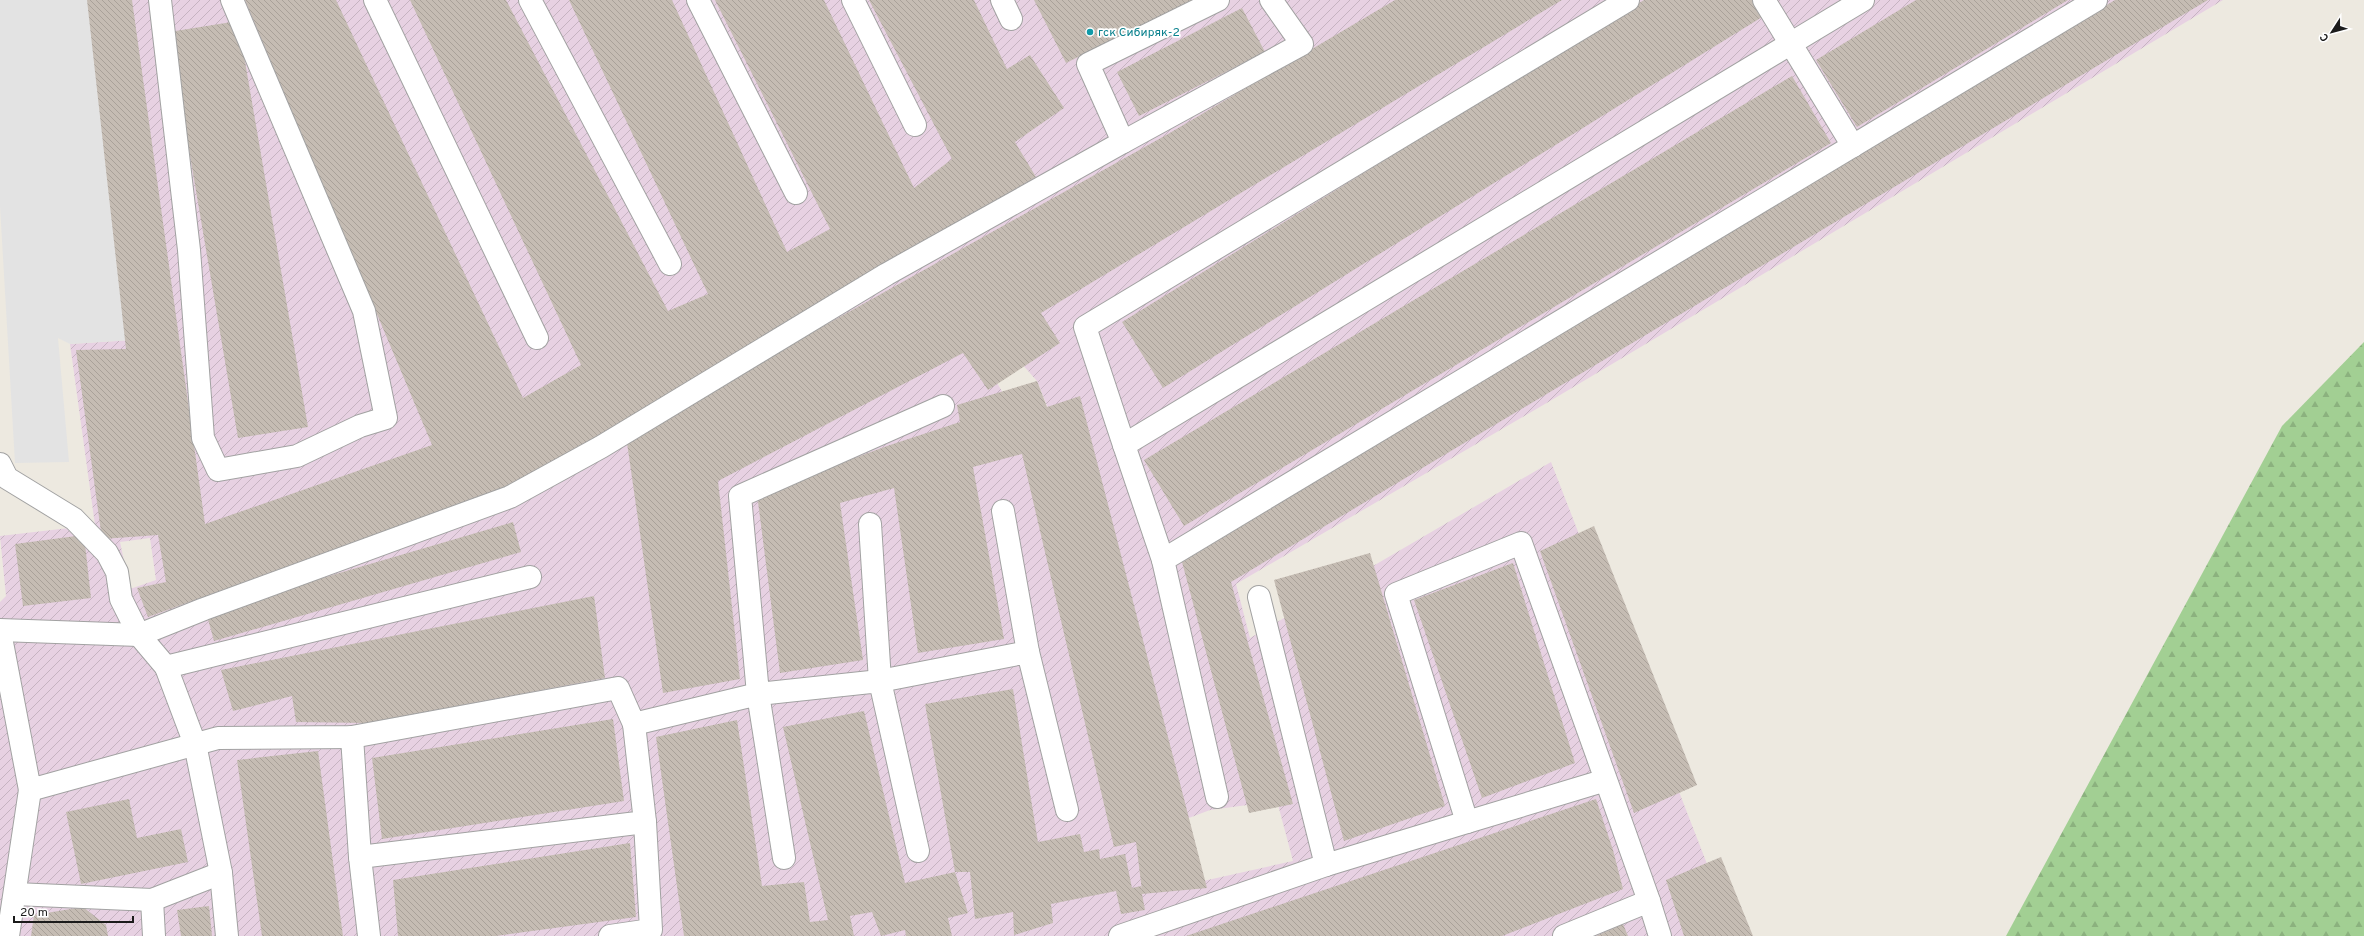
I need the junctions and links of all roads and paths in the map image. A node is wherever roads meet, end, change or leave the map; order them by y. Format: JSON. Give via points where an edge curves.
{"nodes":[{"id":1,"x":160,"y":0,"type":"edge"},
{"id":2,"x":232,"y":0,"type":"edge"},
{"id":3,"x":375,"y":0,"type":"edge"},
{"id":4,"x":530,"y":0,"type":"edge"},
{"id":5,"x":698,"y":0,"type":"edge"},
{"id":6,"x":853,"y":0,"type":"edge"},
{"id":7,"x":1002,"y":0,"type":"edge"},
{"id":8,"x":1218,"y":0,"type":"edge"},
{"id":9,"x":1271,"y":0,"type":"edge"},
{"id":10,"x":1628,"y":0,"type":"edge"},
{"id":11,"x":1764,"y":0,"type":"edge"},
{"id":12,"x":1863,"y":0,"type":"edge"},
{"id":13,"x":2096,"y":0,"type":"edge"},
{"id":14,"x":1011,"y":19,"type":"dead end"},
{"id":15,"x":1790,"y":43,"type":"junction"},
{"id":16,"x":915,"y":125,"type":"dead end"},
{"id":17,"x":1122,"y":142,"type":"junction"},
{"id":18,"x":1853,"y":146,"type":"junction"},
{"id":19,"x":796,"y":194,"type":"dead end"},
{"id":20,"x":670,"y":264,"type":"dead end"},
{"id":21,"x":537,"y":338,"type":"dead end"},
{"id":22,"x":943,"y":406,"type":"dead end"},
{"id":23,"x":1124,"y":445,"type":"junction"},
{"id":24,"x":0,"y":464,"type":"edge"},
{"id":25,"x":1003,"y":511,"type":"dead end"},
{"id":26,"x":870,"y":524,"type":"dead end"},
{"id":27,"x":1163,"y":560,"type":"junction"},
{"id":28,"x":530,"y":577,"type":"dead end"},
{"id":29,"x":1259,"y":597,"type":"dead end"},
{"id":30,"x":0,"y":631,"type":"edge"},
{"id":31,"x":139,"y":635,"type":"junction"},
{"id":32,"x":1028,"y":652,"type":"junction"},
{"id":33,"x":166,"y":667,"type":"junction"},
{"id":34,"x":880,"y":681,"type":"junction"},
{"id":35,"x":758,"y":694,"type":"junction"},
{"id":36,"x":634,"y":724,"type":"junction"},
{"id":37,"x":352,"y":736,"type":"junction"},
{"id":38,"x":195,"y":744,"type":"junction"},
{"id":39,"x":1606,"y":780,"type":"junction"},
{"id":40,"x":30,"y":790,"type":"junction"},
{"id":41,"x":1217,"y":797,"type":"dead end"},
{"id":42,"x":1067,"y":810,"type":"dead end"},
{"id":43,"x":645,"y":822,"type":"junction"},
{"id":44,"x":1467,"y":822,"type":"junction"},
{"id":45,"x":918,"y":851,"type":"dead end"},
{"id":46,"x":360,"y":857,"type":"junction"},
{"id":47,"x":784,"y":858,"type":"dead end"},
{"id":48,"x":1326,"y":865,"type":"junction"},
{"id":49,"x":221,"y":873,"type":"junction"},
{"id":50,"x":15,"y":894,"type":"junction"},
{"id":51,"x":152,"y":900,"type":"junction"},
{"id":52,"x":1649,"y":901,"type":"junction"},
{"id":53,"x":651,"y":933,"type":"edge"},
{"id":54,"x":8,"y":936,"type":"edge"},
{"id":55,"x":154,"y":936,"type":"edge"},
{"id":56,"x":227,"y":936,"type":"edge"},
{"id":57,"x":369,"y":936,"type":"edge"},
{"id":58,"x":610,"y":936,"type":"edge"},
{"id":59,"x":1120,"y":936,"type":"edge"},
{"id":60,"x":1564,"y":936,"type":"edge"},
{"id":61,"x":1660,"y":936,"type":"edge"}],
"edges":[{"from":1,"to":2,"type":"lane","via":[[189,250],[203,438],[218,470],[297,456],[360,426],[386,418],[364,311]]},
{"from":3,"to":21,"type":"lane"},
{"from":4,"to":20,"type":"lane"},
{"from":5,"to":19,"type":"lane"},
{"from":6,"to":16,"type":"lane"},
{"from":7,"to":14,"type":"lane"},
{"from":8,"to":17,"type":"lane","via":[[1088,64]]},
{"from":9,"to":17,"type":"lane","via":[[1302,44]]},
{"from":10,"to":23,"type":"lane","via":[[1085,327]]},
{"from":11,"to":15,"type":"lane"},
{"from":12,"to":15,"type":"lane"},
{"from":13,"to":18,"type":"lane"},
{"from":15,"to":18,"type":"lane"},
{"from":15,"to":23,"type":"lane"},
{"from":17,"to":31,"type":"lane","via":[[887,274],[601,447],[510,497],[204,608]]},
{"from":18,"to":27,"type":"lane"},
{"from":22,"to":35,"type":"lane","via":[[740,496]]},
{"from":23,"to":27,"type":"lane"},
{"from":24,"to":31,"type":"lane","via":[[7,478],[74,520],[107,553],[118,572],[121,599]]},
{"from":25,"to":32,"type":"lane"},
{"from":26,"to":34,"type":"lane"},
{"from":27,"to":41,"type":"lane"},
{"from":28,"to":33,"type":"lane"},
{"from":29,"to":48,"type":"lane"},
{"from":30,"to":31,"type":"lane"},
{"from":30,"to":40,"type":"lane"},
{"from":31,"to":33,"type":"lane"},
{"from":32,"to":34,"type":"lane"},
{"from":32,"to":42,"type":"lane"},
{"from":33,"to":38,"type":"lane"},
{"from":34,"to":35,"type":"lane"},
{"from":34,"to":45,"type":"lane"},
{"from":35,"to":36,"type":"lane"},
{"from":35,"to":47,"type":"lane"},
{"from":36,"to":37,"type":"lane","via":[[618,688]]},
{"from":36,"to":43,"type":"lane"},
{"from":37,"to":38,"type":"lane","via":[[218,738]]},
{"from":37,"to":46,"type":"lane"},
{"from":38,"to":40,"type":"lane"},
{"from":38,"to":49,"type":"lane"},
{"from":39,"to":44,"type":"lane"},
{"from":39,"to":44,"type":"lane","via":[[1520,543],[1396,594]]},
{"from":39,"to":52,"type":"lane"},
{"from":40,"to":50,"type":"lane"},
{"from":43,"to":46,"type":"lane"},
{"from":43,"to":53,"type":"lane"},
{"from":44,"to":48,"type":"lane"},
{"from":46,"to":57,"type":"lane"},
{"from":48,"to":59,"type":"lane"},
{"from":49,"to":51,"type":"lane"},
{"from":49,"to":56,"type":"lane"},
{"from":50,"to":51,"type":"lane"},
{"from":50,"to":54,"type":"lane"},
{"from":51,"to":55,"type":"lane"},
{"from":52,"to":60,"type":"lane"},
{"from":52,"to":61,"type":"lane"},
{"from":53,"to":58,"type":"lane"}]}
